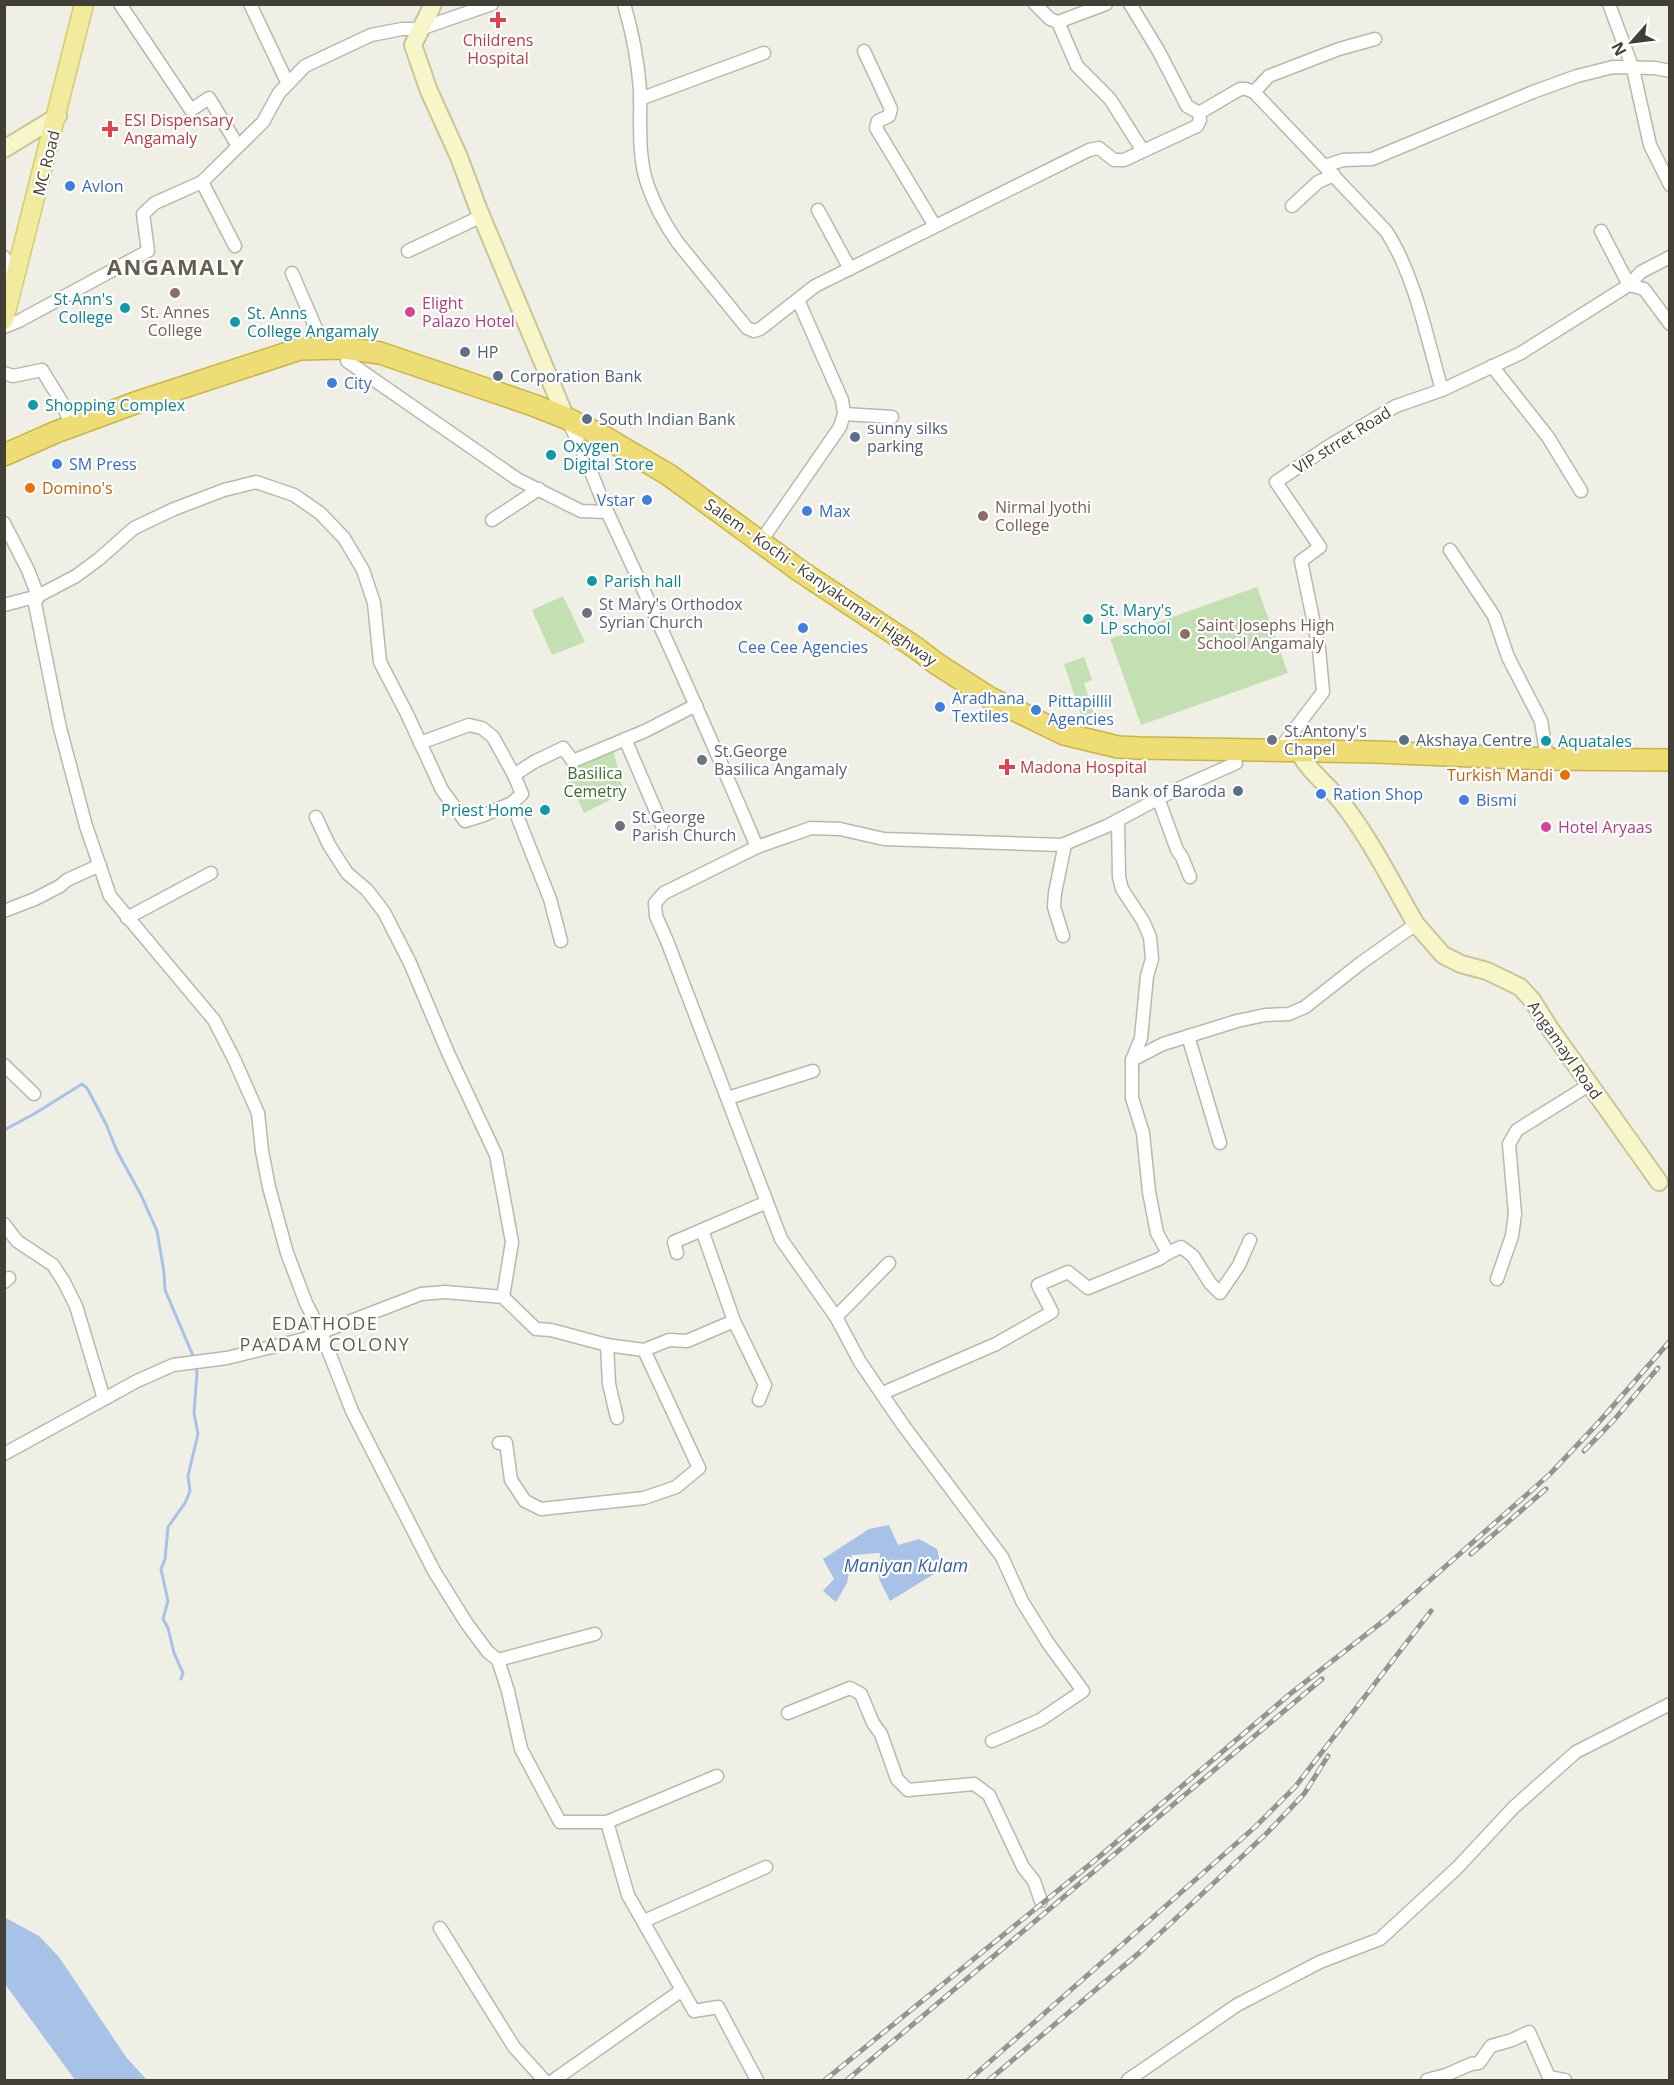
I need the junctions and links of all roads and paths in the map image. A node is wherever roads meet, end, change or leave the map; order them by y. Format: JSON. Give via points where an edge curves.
{"nodes":[{"id":1,"x":84,"y":4,"type":"edge"},
{"id":2,"x":120,"y":4,"type":"edge"},
{"id":3,"x":250,"y":4,"type":"edge"},
{"id":4,"x":433,"y":4,"type":"edge"},
{"id":5,"x":492,"y":4,"type":"edge"},
{"id":6,"x":624,"y":4,"type":"edge"},
{"id":7,"x":1035,"y":4,"type":"edge"},
{"id":8,"x":1106,"y":4,"type":"edge"},
{"id":9,"x":1130,"y":4,"type":"edge"},
{"id":10,"x":1609,"y":4,"type":"edge"},
{"id":11,"x":1058,"y":22,"type":"junction"},
{"id":12,"x":420,"y":29,"type":"junction"},
{"id":13,"x":1375,"y":39,"type":"dead end"},
{"id":14,"x":864,"y":51,"type":"dead end"},
{"id":15,"x":764,"y":53,"type":"dead end"},
{"id":16,"x":1633,"y":69,"type":"junction"},
{"id":17,"x":1670,"y":71,"type":"edge"},
{"id":18,"x":288,"y":84,"type":"junction"},
{"id":19,"x":1254,"y":92,"type":"junction"},
{"id":20,"x":640,"y":99,"type":"junction"},
{"id":21,"x":1199,"y":113,"type":"junction"},
{"id":22,"x":58,"y":116,"type":"junction"},
{"id":23,"x":238,"y":146,"type":"junction"},
{"id":24,"x":4,"y":149,"type":"edge"},
{"id":25,"x":1143,"y":151,"type":"junction"},
{"id":26,"x":1330,"y":171,"type":"junction"},
{"id":27,"x":202,"y":182,"type":"junction"},
{"id":28,"x":1670,"y":185,"type":"edge"},
{"id":29,"x":1292,"y":206,"type":"dead end"},
{"id":30,"x":818,"y":210,"type":"dead end"},
{"id":31,"x":482,"y":216,"type":"junction"},
{"id":32,"x":935,"y":226,"type":"junction"},
{"id":33,"x":1601,"y":231,"type":"dead end"},
{"id":34,"x":235,"y":246,"type":"dead end"},
{"id":35,"x":408,"y":251,"type":"dead end"},
{"id":36,"x":4,"y":257,"type":"edge"},
{"id":37,"x":1670,"y":257,"type":"edge"},
{"id":38,"x":850,"y":269,"type":"junction"},
{"id":39,"x":292,"y":273,"type":"dead end"},
{"id":40,"x":15,"y":277,"type":"junction"},
{"id":41,"x":1629,"y":285,"type":"junction"},
{"id":42,"x":798,"y":300,"type":"junction"},
{"id":43,"x":4,"y":320,"type":"edge"},
{"id":44,"x":1670,"y":324,"type":"edge"},
{"id":45,"x":4,"y":327,"type":"edge"},
{"id":46,"x":324,"y":347,"type":"junction"},
{"id":47,"x":347,"y":361,"type":"junction"},
{"id":48,"x":1492,"y":366,"type":"junction"},
{"id":49,"x":4,"y":373,"type":"edge"},
{"id":50,"x":1442,"y":390,"type":"junction"},
{"id":51,"x":844,"y":414,"type":"junction"},
{"id":52,"x":892,"y":417,"type":"dead end"},
{"id":53,"x":566,"y":418,"type":"junction"},
{"id":54,"x":72,"y":426,"type":"junction"},
{"id":55,"x":4,"y":435,"type":"edge"},
{"id":56,"x":577,"y":437,"type":"junction"},
{"id":57,"x":29,"y":443,"type":"junction"},
{"id":58,"x":4,"y":455,"type":"edge"},
{"id":59,"x":4,"y":469,"type":"edge"},
{"id":60,"x":539,"y":489,"type":"junction"},
{"id":61,"x":1581,"y":491,"type":"dead end"},
{"id":62,"x":607,"y":512,"type":"junction"},
{"id":63,"x":492,"y":520,"type":"dead end"},
{"id":64,"x":4,"y":523,"type":"edge"},
{"id":65,"x":760,"y":541,"type":"junction"},
{"id":66,"x":1450,"y":550,"type":"dead end"},
{"id":67,"x":38,"y":596,"type":"junction"},
{"id":68,"x":4,"y":604,"type":"edge"},
{"id":69,"x":696,"y":705,"type":"junction"},
{"id":70,"x":625,"y":739,"type":"junction"},
{"id":71,"x":420,"y":743,"type":"junction"},
{"id":72,"x":1293,"y":755,"type":"junction"},
{"id":73,"x":1547,"y":759,"type":"junction"},
{"id":74,"x":1670,"y":760,"type":"edge"},
{"id":75,"x":1236,"y":763,"type":"junction"},
{"id":76,"x":1670,"y":772,"type":"edge"},
{"id":77,"x":514,"y":775,"type":"junction"},
{"id":78,"x":1158,"y":798,"type":"junction"},
{"id":79,"x":512,"y":803,"type":"junction"},
{"id":80,"x":316,"y":817,"type":"dead end"},
{"id":81,"x":1118,"y":820,"type":"junction"},
{"id":82,"x":662,"y":825,"type":"dead end"},
{"id":83,"x":1065,"y":844,"type":"junction"},
{"id":84,"x":757,"y":847,"type":"junction"},
{"id":85,"x":100,"y":865,"type":"junction"},
{"id":86,"x":211,"y":873,"type":"dead end"},
{"id":87,"x":1190,"y":877,"type":"dead end"},
{"id":88,"x":4,"y":911,"type":"edge"},
{"id":89,"x":127,"y":918,"type":"junction"},
{"id":90,"x":1416,"y":924,"type":"junction"},
{"id":91,"x":1063,"y":936,"type":"dead end"},
{"id":92,"x":561,"y":941,"type":"dead end"},
{"id":93,"x":1188,"y":1036,"type":"junction"},
{"id":94,"x":1132,"y":1060,"type":"junction"},
{"id":95,"x":4,"y":1065,"type":"edge"},
{"id":96,"x":813,"y":1071,"type":"dead end"},
{"id":97,"x":1589,"y":1085,"type":"junction"},
{"id":98,"x":34,"y":1094,"type":"dead end"},
{"id":99,"x":728,"y":1098,"type":"junction"},
{"id":100,"x":1221,"y":1143,"type":"dead end"},
{"id":101,"x":1659,"y":1182,"type":"dead end"},
{"id":102,"x":767,"y":1202,"type":"junction"},
{"id":103,"x":4,"y":1224,"type":"edge"},
{"id":104,"x":702,"y":1230,"type":"junction"},
{"id":105,"x":1250,"y":1240,"type":"dead end"},
{"id":106,"x":677,"y":1253,"type":"dead end"},
{"id":107,"x":1168,"y":1253,"type":"junction"},
{"id":108,"x":890,"y":1263,"type":"dead end"},
{"id":109,"x":1497,"y":1279,"type":"dead end"},
{"id":110,"x":503,"y":1297,"type":"junction"},
{"id":111,"x":836,"y":1317,"type":"junction"},
{"id":112,"x":734,"y":1321,"type":"junction"},
{"id":113,"x":321,"y":1332,"type":"junction"},
{"id":114,"x":607,"y":1345,"type":"junction"},
{"id":115,"x":645,"y":1350,"type":"junction"},
{"id":116,"x":883,"y":1394,"type":"junction"},
{"id":117,"x":104,"y":1399,"type":"junction"},
{"id":118,"x":759,"y":1400,"type":"dead end"},
{"id":119,"x":617,"y":1418,"type":"dead end"},
{"id":120,"x":499,"y":1443,"type":"dead end"},
{"id":121,"x":4,"y":1454,"type":"edge"},
{"id":122,"x":595,"y":1634,"type":"dead end"},
{"id":123,"x":498,"y":1660,"type":"junction"},
{"id":124,"x":1670,"y":1704,"type":"edge"},
{"id":125,"x":788,"y":1713,"type":"dead end"},
{"id":126,"x":992,"y":1742,"type":"dead end"},
{"id":127,"x":717,"y":1776,"type":"dead end"},
{"id":128,"x":607,"y":1822,"type":"junction"},
{"id":129,"x":766,"y":1867,"type":"dead end"},
{"id":130,"x":1041,"y":1901,"type":"dead end"},
{"id":131,"x":644,"y":1922,"type":"junction"},
{"id":132,"x":440,"y":1928,"type":"dead end"},
{"id":133,"x":682,"y":1990,"type":"junction"},
{"id":134,"x":544,"y":2080,"type":"edge"},
{"id":135,"x":554,"y":2080,"type":"edge"},
{"id":136,"x":757,"y":2080,"type":"edge"},
{"id":137,"x":1128,"y":2080,"type":"edge"},
{"id":138,"x":1426,"y":2080,"type":"edge"},
{"id":139,"x":1565,"y":2080,"type":"edge"}],
"edges":[{"from":1,"to":22,"type":"main road","name":"MC Road"},
{"from":2,"to":23,"type":"street","via":[[191,110],[209,98]]},
{"from":3,"to":18,"type":"street"},
{"from":4,"to":12,"type":"street"},
{"from":5,"to":12,"type":"street"},
{"from":6,"to":20,"type":"street"},
{"from":7,"to":11,"type":"street"},
{"from":8,"to":11,"type":"street"},
{"from":9,"to":21,"type":"street","via":[[1187,106]]},
{"from":10,"to":16,"type":"street"},
{"from":11,"to":25,"type":"street","via":[[1077,66],[1110,99]]},
{"from":12,"to":18,"type":"street","via":[[371,35],[305,66]]},
{"from":12,"to":31,"type":"street","via":[[413,45]]},
{"from":13,"to":19,"type":"street","via":[[1269,76]]},
{"from":14,"to":32,"type":"street","via":[[891,109],[876,128]]},
{"from":15,"to":20,"type":"street"},
{"from":16,"to":17,"type":"street"},
{"from":16,"to":26,"type":"street","via":[[1613,67],[1576,76],[1372,159],[1343,160]]},
{"from":16,"to":28,"type":"street","via":[[1650,145]]},
{"from":18,"to":23,"type":"street","via":[[263,122]]},
{"from":19,"to":21,"type":"street","via":[[1240,89]]},
{"from":19,"to":26,"type":"street"},
{"from":20,"to":42,"type":"street","via":[[648,185],[678,243],[747,328],[760,329]]},
{"from":21,"to":25,"type":"street","via":[[1197,126]]},
{"from":22,"to":24,"type":"street"},
{"from":22,"to":40,"type":"main road","name":"MC Road"},
{"from":23,"to":27,"type":"street"},
{"from":25,"to":32,"type":"street","via":[[1118,161],[1099,148],[1089,150]]},
{"from":26,"to":29,"type":"street"},
{"from":26,"to":50,"type":"street","via":[[1398,249]]},
{"from":27,"to":34,"type":"street"},
{"from":27,"to":45,"type":"street","via":[[155,203],[143,213],[148,251]]},
{"from":30,"to":38,"type":"street"},
{"from":31,"to":35,"type":"street"},
{"from":31,"to":53,"type":"street"},
{"from":32,"to":38,"type":"street"},
{"from":33,"to":41,"type":"street"},
{"from":36,"to":40,"type":"street"},
{"from":37,"to":41,"type":"street","name":"VIP strret Road","via":[[1641,272]]},
{"from":38,"to":42,"type":"street","via":[[815,286]]},
{"from":39,"to":46,"type":"street"},
{"from":40,"to":43,"type":"main road","name":"MC Road"},
{"from":41,"to":44,"type":"street","via":[[1644,289]]},
{"from":41,"to":48,"type":"street","name":"VIP strret Road","via":[[1521,353]]},
{"from":42,"to":51,"type":"street","via":[[842,399]]},
{"from":46,"to":53,"type":"highway","name":"Salem - Kochi - Kanyakumari Highway","via":[[362,350],[404,360]]},
{"from":46,"to":54,"type":"highway","name":"Salem - Kochi - Kanyakumari Highway","via":[[287,353]]},
{"from":47,"to":56,"type":"highway","name":"Salem - Kochi - Kanyakumari Highway","via":[[422,380]]},
{"from":47,"to":59,"type":"highway","name":"Salem - Kochi - Kanyakumari Highway","via":[[299,364],[235,383],[104,426]]},
{"from":47,"to":60,"type":"street","via":[[490,461]]},
{"from":48,"to":50,"type":"street","name":"VIP strret Road"},
{"from":48,"to":61,"type":"street","via":[[1548,437]]},
{"from":49,"to":54,"type":"street","via":[[13,376],[42,370]]},
{"from":50,"to":72,"type":"street","name":"VIP strret Road","via":[[1396,406],[1276,482],[1320,547],[1301,561],[1319,648],[1323,692]]},
{"from":51,"to":52,"type":"street"},
{"from":51,"to":65,"type":"street","via":[[840,427]]},
{"from":53,"to":56,"type":"street"},
{"from":53,"to":65,"type":"highway","name":"Salem - Kochi - Kanyakumari Highway","via":[[669,475]]},
{"from":54,"to":57,"type":"highway","name":"Salem - Kochi - Kanyakumari Highway"},
{"from":55,"to":57,"type":"highway"},
{"from":56,"to":62,"type":"street"},
{"from":56,"to":75,"type":"highway","name":"Salem - Kochi - Kanyakumari Highway","via":[[651,477],[811,593],[1015,726],[1069,747],[1121,759]]},
{"from":57,"to":58,"type":"highway","name":"Salem - Kochi - Kanyakumari Highway"},
{"from":60,"to":62,"type":"street","via":[[581,511]]},
{"from":60,"to":63,"type":"street"},
{"from":62,"to":69,"type":"street"},
{"from":64,"to":67,"type":"street"},
{"from":65,"to":72,"type":"highway","name":"Salem - Kochi - Kanyakumari Highway","via":[[969,685],[1065,734],[1118,747]]},
{"from":66,"to":73,"type":"street","via":[[1494,616],[1508,657],[1541,721]]},
{"from":67,"to":68,"type":"street"},
{"from":67,"to":71,"type":"street","via":[[76,576],[134,528],[174,509],[256,482],[294,495],[345,538],[363,570],[374,603],[380,662]]},
{"from":67,"to":85,"type":"street","via":[[35,604],[60,728]]},
{"from":69,"to":70,"type":"street"},
{"from":69,"to":84,"type":"street"},
{"from":70,"to":77,"type":"street","via":[[573,761],[563,748]]},
{"from":70,"to":82,"type":"street"},
{"from":71,"to":77,"type":"street","via":[[470,725],[482,728],[493,737]]},
{"from":71,"to":79,"type":"street","via":[[442,790],[465,821]]},
{"from":72,"to":73,"type":"highway","name":"Salem - Kochi - Kanyakumari Highway"},
{"from":72,"to":75,"type":"highway","name":"Salem - Kochi - Kanyakumari Highway"},
{"from":72,"to":76,"type":"highway","name":"Salem - Kochi - Kanyakumari Highway"},
{"from":72,"to":90,"type":"street","name":"Angamayl Road","via":[[1339,799]]},
{"from":73,"to":74,"type":"highway","name":"Salem - Kochi - Kanyakumari Highway"},
{"from":75,"to":78,"type":"street"},
{"from":77,"to":79,"type":"street","via":[[522,794]]},
{"from":78,"to":81,"type":"street"},
{"from":78,"to":87,"type":"street"},
{"from":79,"to":92,"type":"street","via":[[550,899]]},
{"from":80,"to":110,"type":"street","via":[[347,873],[384,912],[496,1155],[512,1242]]},
{"from":81,"to":83,"type":"street"},
{"from":81,"to":94,"type":"street","via":[[1119,878],[1150,937],[1152,959],[1141,1038]]},
{"from":83,"to":84,"type":"street","via":[[884,839],[840,829],[811,828]]},
{"from":83,"to":91,"type":"street","via":[[1054,907]]},
{"from":84,"to":99,"type":"street","via":[[663,893],[655,903],[656,916]]},
{"from":85,"to":88,"type":"street"},
{"from":85,"to":89,"type":"street","via":[[110,896]]},
{"from":86,"to":89,"type":"street"},
{"from":89,"to":113,"type":"street","via":[[214,1020],[234,1059],[258,1113],[269,1187],[287,1253]]},
{"from":90,"to":93,"type":"street","via":[[1305,1007]]},
{"from":90,"to":97,"type":"street","name":"Angamayl Road","via":[[1443,955],[1487,970],[1520,987]]},
{"from":93,"to":94,"type":"street"},
{"from":93,"to":100,"type":"street"},
{"from":94,"to":107,"type":"street","via":[[1132,1098],[1143,1133],[1149,1192],[1157,1233]]},
{"from":95,"to":98,"type":"street"},
{"from":96,"to":99,"type":"street"},
{"from":97,"to":101,"type":"street","name":"Angamayl Road"},
{"from":97,"to":109,"type":"street","via":[[1512,1135],[1509,1144],[1515,1214]]},
{"from":99,"to":102,"type":"street"},
{"from":102,"to":104,"type":"street"},
{"from":102,"to":111,"type":"street","via":[[781,1239]]},
{"from":103,"to":117,"type":"street","via":[[17,1241],[53,1265],[64,1282],[76,1306]]},
{"from":104,"to":106,"type":"street","via":[[674,1242]]},
{"from":104,"to":112,"type":"street"},
{"from":105,"to":107,"type":"street","via":[[1220,1293],[1194,1256],[1181,1247]]},
{"from":107,"to":116,"type":"street","via":[[1088,1288],[1068,1272],[1038,1285],[1052,1312],[996,1344]]},
{"from":108,"to":111,"type":"street"},
{"from":110,"to":113,"type":"street","via":[[421,1294]]},
{"from":110,"to":114,"type":"street","via":[[536,1329]]},
{"from":111,"to":116,"type":"street"},
{"from":112,"to":115,"type":"street","via":[[687,1341],[669,1340]]},
{"from":112,"to":118,"type":"street","via":[[765,1385]]},
{"from":113,"to":117,"type":"street","via":[[227,1358],[173,1365]]},
{"from":113,"to":123,"type":"street","via":[[352,1411],[438,1579],[471,1630]]},
{"from":114,"to":115,"type":"street"},
{"from":114,"to":119,"type":"street","via":[[609,1384]]},
{"from":115,"to":120,"type":"street","via":[[699,1467],[676,1487],[644,1498],[541,1509],[525,1501],[512,1480],[506,1443]]},
{"from":116,"to":126,"type":"street","via":[[1002,1557],[1048,1643],[1083,1691],[1040,1720]]},
{"from":117,"to":121,"type":"street"},
{"from":122,"to":123,"type":"street"},
{"from":123,"to":128,"type":"street","via":[[521,1749],[560,1822]]},
{"from":124,"to":137,"type":"street","via":[[1576,1752],[1514,1807],[1457,1868],[1380,1939],[1320,1962],[1237,2005]]},
{"from":125,"to":130,"type":"street","via":[[850,1688],[861,1694],[897,1779],[908,1790],[974,1784],[989,1795]]},
{"from":127,"to":128,"type":"street"},
{"from":128,"to":131,"type":"street","via":[[628,1895]]},
{"from":129,"to":131,"type":"street"},
{"from":131,"to":133,"type":"street"},
{"from":132,"to":134,"type":"street","via":[[514,2047]]},
{"from":133,"to":135,"type":"street"},
{"from":133,"to":136,"type":"street","via":[[694,2011],[718,2007]]},
{"from":138,"to":139,"type":"street","via":[[1479,2063],[1491,2046],[1529,2032],[1549,2077]]}]}
